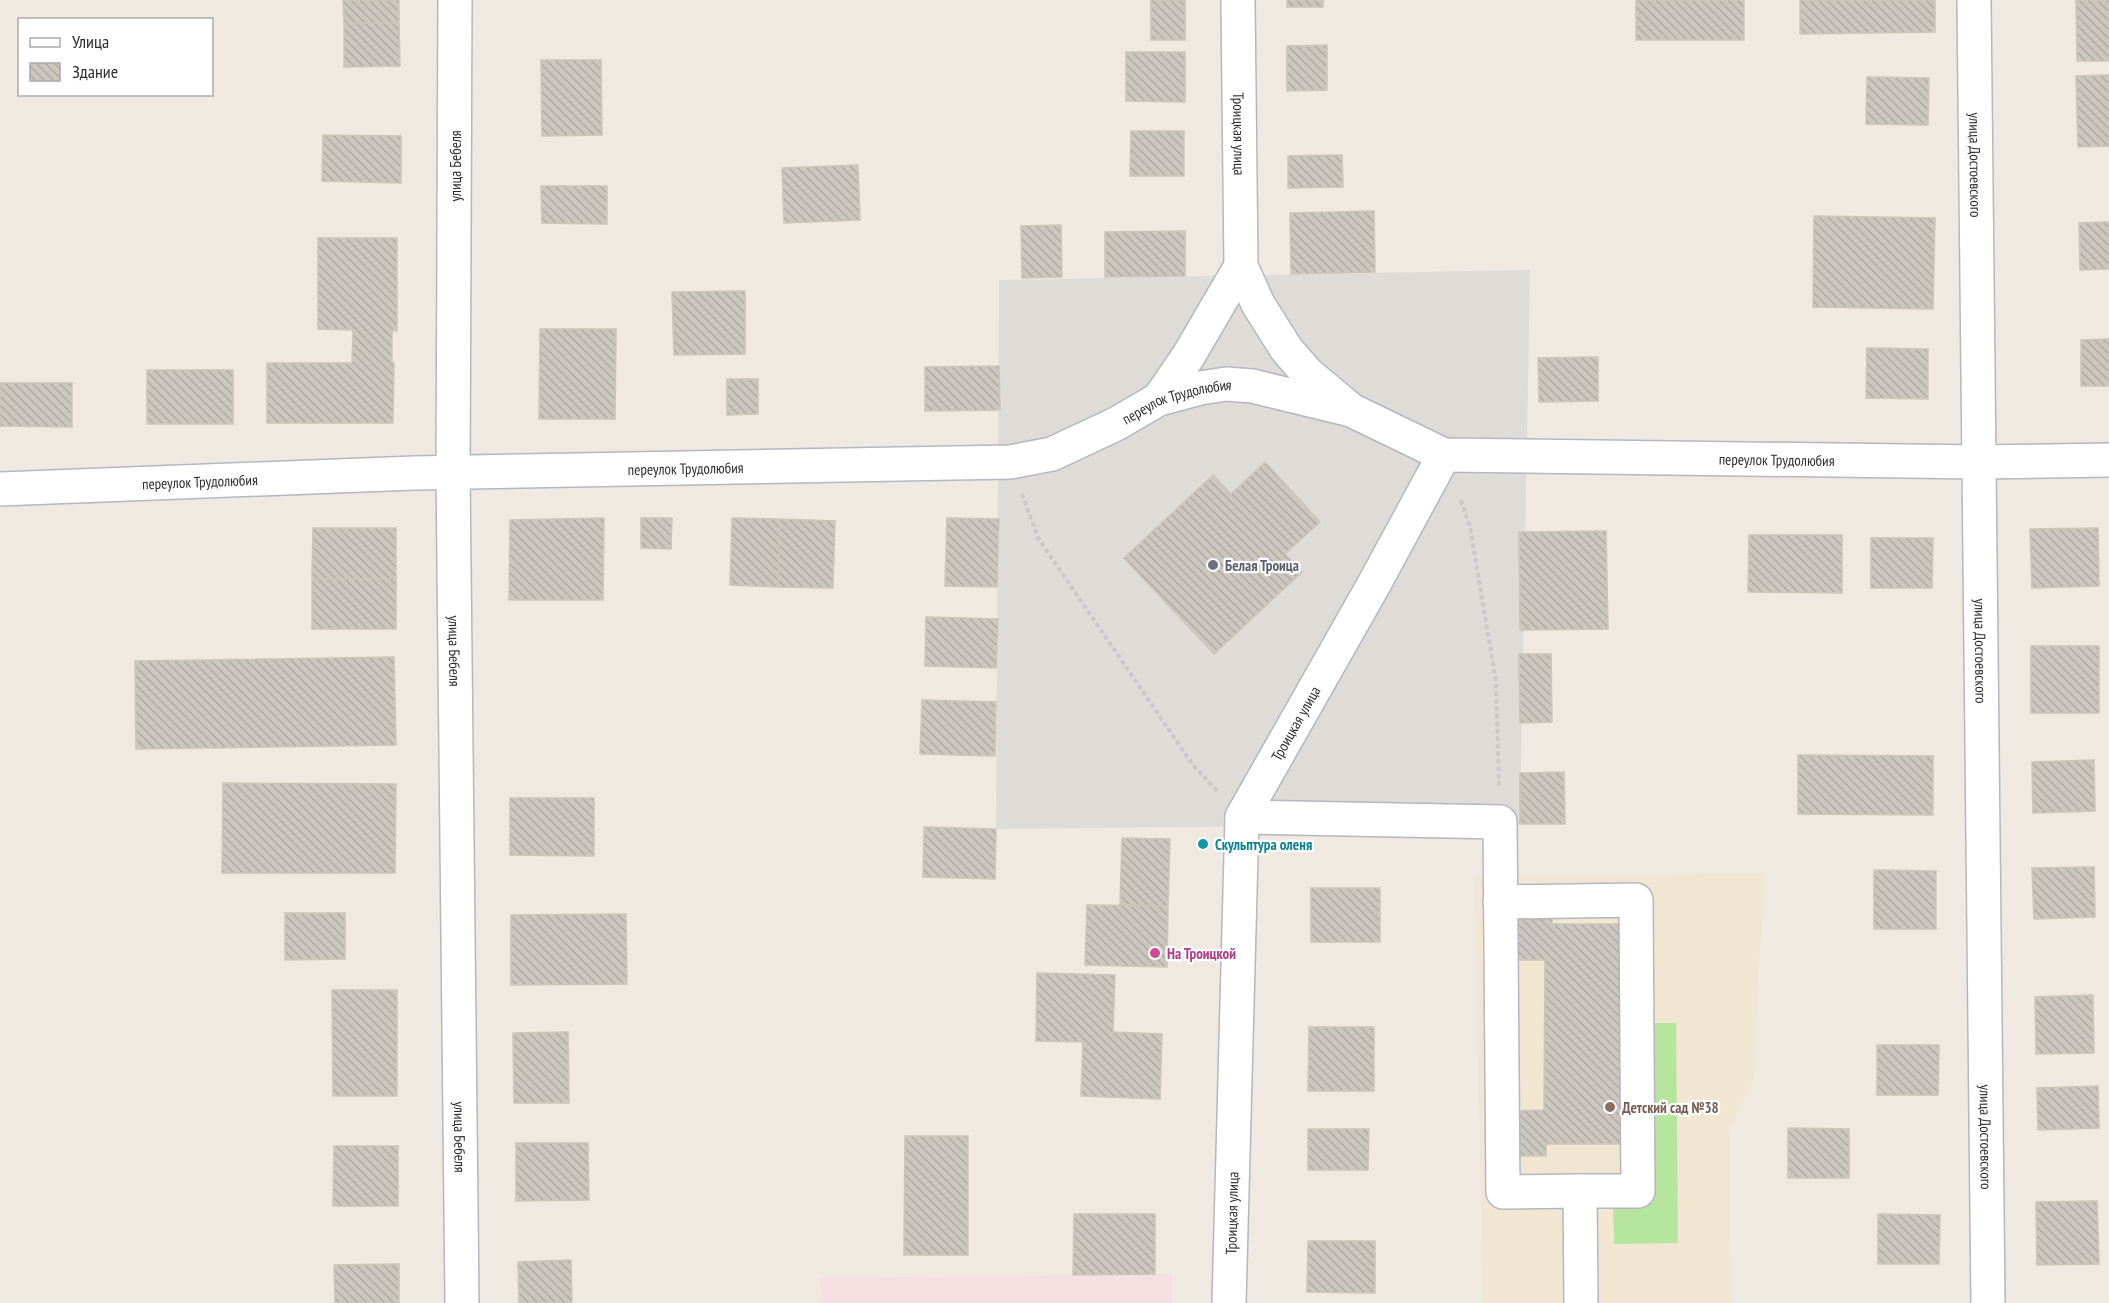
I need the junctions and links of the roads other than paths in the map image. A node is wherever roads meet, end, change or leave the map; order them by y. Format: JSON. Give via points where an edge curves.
{"nodes":[{"id":1,"x":455,"y":0,"type":"edge"},
{"id":2,"x":1238,"y":0,"type":"edge"},
{"id":3,"x":1974,"y":0,"type":"edge"},
{"id":4,"x":1241,"y":267,"type":"junction"},
{"id":5,"x":1159,"y":399,"type":"junction"},
{"id":6,"x":1351,"y":410,"type":"junction"},
{"id":7,"x":1444,"y":454,"type":"junction"},
{"id":8,"x":2109,"y":460,"type":"edge"},
{"id":9,"x":1979,"y":462,"type":"junction"},
{"id":10,"x":453,"y":473,"type":"junction"},
{"id":11,"x":0,"y":489,"type":"edge"},
{"id":12,"x":1242,"y":817,"type":"junction"},
{"id":13,"x":1500,"y":902,"type":"junction"},
{"id":14,"x":1580,"y":1191,"type":"junction"},
{"id":15,"x":462,"y":1303,"type":"edge"},
{"id":16,"x":1229,"y":1303,"type":"edge"},
{"id":17,"x":1581,"y":1303,"type":"edge"},
{"id":18,"x":1988,"y":1303,"type":"edge"}],
"edges":[{"from":1,"to":10,"type":"street","name":"улица Бебеля"},
{"from":2,"to":4,"type":"street","name":"Троицкая улица"},
{"from":3,"to":9,"type":"street","name":"улица Достоевского"},
{"from":4,"to":5,"type":"street","via":[[1195,347]]},
{"from":4,"to":6,"type":"street","name":"Троицкая улица","via":[[1258,304],[1287,350],[1308,374]]},
{"from":5,"to":6,"type":"street","name":"переулок Трудолюбия","via":[[1226,384],[1252,386]]},
{"from":5,"to":10,"type":"street","name":"переулок Трудолюбия","via":[[1052,454],[1010,462]]},
{"from":6,"to":7,"type":"street","name":"Троицкая улица"},
{"from":7,"to":9,"type":"street","name":"переулок Трудолюбия"},
{"from":7,"to":12,"type":"street","name":"Троицкая улица"},
{"from":8,"to":9,"type":"street","name":"переулок Трудолюбия"},
{"from":9,"to":18,"type":"street","name":"улица Достоевского"},
{"from":10,"to":11,"type":"street","name":"переулок Трудолюбия"},
{"from":10,"to":15,"type":"street","name":"улица Бебеля"},
{"from":12,"to":13,"type":"street","via":[[1500,822]]},
{"from":12,"to":16,"type":"street","name":"Троицкая улица"},
{"from":13,"to":14,"type":"street","via":[[1503,1192]]},
{"from":13,"to":14,"type":"street","via":[[1636,900],[1638,1191]]},
{"from":14,"to":17,"type":"street"}]}
